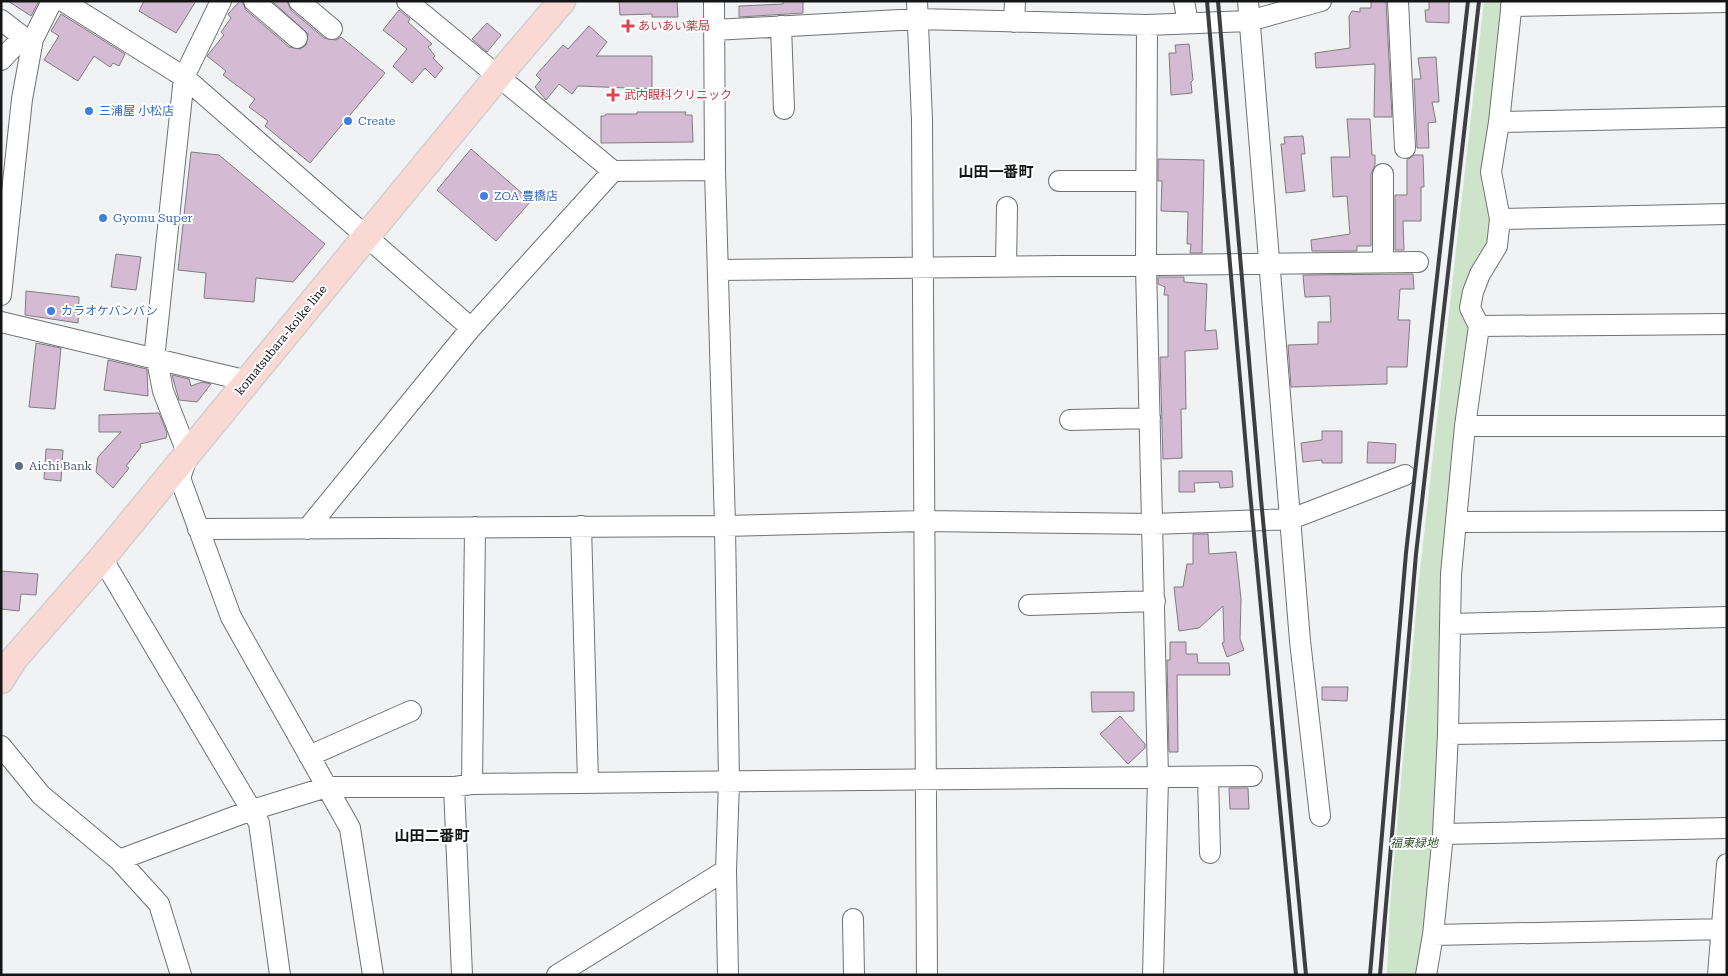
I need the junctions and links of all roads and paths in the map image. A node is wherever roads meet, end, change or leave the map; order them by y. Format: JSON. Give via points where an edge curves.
{"nodes":[{"id":1,"x":52,"y":1,"type":"edge"},
{"id":2,"x":63,"y":1,"type":"edge"},
{"id":3,"x":221,"y":1,"type":"edge"},
{"id":4,"x":254,"y":1,"type":"edge"},
{"id":5,"x":299,"y":1,"type":"edge"},
{"id":6,"x":407,"y":1,"type":"edge"},
{"id":7,"x":562,"y":1,"type":"edge"},
{"id":8,"x":714,"y":1,"type":"edge"},
{"id":9,"x":1015,"y":1,"type":"edge"},
{"id":10,"x":1184,"y":1,"type":"edge"},
{"id":11,"x":1248,"y":1,"type":"edge"},
{"id":12,"x":1322,"y":1,"type":"edge"},
{"id":13,"x":1398,"y":1,"type":"edge"},
{"id":14,"x":1727,"y":2,"type":"edge"},
{"id":15,"x":1511,"y":4,"type":"edge"},
{"id":16,"x":917,"y":10,"type":"edge"},
{"id":17,"x":1,"y":20,"type":"edge"},
{"id":18,"x":1249,"y":21,"type":"junction"},
{"id":19,"x":1014,"y":22,"type":"junction"},
{"id":20,"x":1188,"y":23,"type":"junction"},
{"id":21,"x":1146,"y":25,"type":"junction"},
{"id":22,"x":781,"y":26,"type":"junction"},
{"id":23,"x":332,"y":29,"type":"dead end"},
{"id":24,"x":714,"y":30,"type":"junction"},
{"id":25,"x":28,"y":38,"type":"junction"},
{"id":26,"x":297,"y":38,"type":"dead end"},
{"id":27,"x":1,"y":60,"type":"edge"},
{"id":28,"x":184,"y":77,"type":"junction"},
{"id":29,"x":499,"y":77,"type":"junction"},
{"id":30,"x":784,"y":109,"type":"dead end"},
{"id":31,"x":1727,"y":117,"type":"edge"},
{"id":32,"x":1499,"y":122,"type":"junction"},
{"id":33,"x":1405,"y":148,"type":"dead end"},
{"id":34,"x":715,"y":170,"type":"junction"},
{"id":35,"x":612,"y":171,"type":"junction"},
{"id":36,"x":1383,"y":174,"type":"dead end"},
{"id":37,"x":1146,"y":181,"type":"junction"},
{"id":38,"x":1059,"y":182,"type":"dead end"},
{"id":39,"x":1007,"y":207,"type":"dead end"},
{"id":40,"x":1727,"y":214,"type":"edge"},
{"id":41,"x":1500,"y":219,"type":"junction"},
{"id":42,"x":367,"y":236,"type":"junction"},
{"id":43,"x":1383,"y":262,"type":"junction"},
{"id":44,"x":1418,"y":262,"type":"dead end"},
{"id":45,"x":1270,"y":264,"type":"junction"},
{"id":46,"x":1006,"y":266,"type":"junction"},
{"id":47,"x":1146,"y":266,"type":"junction"},
{"id":48,"x":923,"y":267,"type":"junction"},
{"id":49,"x":718,"y":270,"type":"junction"},
{"id":50,"x":1,"y":295,"type":"edge"},
{"id":51,"x":1,"y":322,"type":"edge"},
{"id":52,"x":1727,"y":324,"type":"edge"},
{"id":53,"x":1479,"y":326,"type":"junction"},
{"id":54,"x":471,"y":328,"type":"junction"},
{"id":55,"x":156,"y":358,"type":"junction"},
{"id":56,"x":248,"y":381,"type":"junction"},
{"id":57,"x":1150,"y":418,"type":"junction"},
{"id":58,"x":1070,"y":420,"type":"dead end"},
{"id":59,"x":1465,"y":426,"type":"junction"},
{"id":60,"x":1727,"y":426,"type":"edge"},
{"id":61,"x":188,"y":455,"type":"junction"},
{"id":62,"x":1405,"y":475,"type":"dead end"},
{"id":63,"x":1291,"y":518,"type":"junction"},
{"id":64,"x":924,"y":521,"type":"junction"},
{"id":65,"x":1727,"y":521,"type":"edge"},
{"id":66,"x":1457,"y":522,"type":"junction"},
{"id":67,"x":1153,"y":524,"type":"junction"},
{"id":68,"x":581,"y":526,"type":"junction"},
{"id":69,"x":725,"y":526,"type":"junction"},
{"id":70,"x":475,"y":527,"type":"junction"},
{"id":71,"x":307,"y":528,"type":"junction"},
{"id":72,"x":198,"y":529,"type":"junction"},
{"id":73,"x":102,"y":558,"type":"junction"},
{"id":74,"x":1154,"y":600,"type":"junction"},
{"id":75,"x":1029,"y":605,"type":"dead end"},
{"id":76,"x":1727,"y":617,"type":"edge"},
{"id":77,"x":1450,"y":624,"type":"junction"},
{"id":78,"x":1,"y":680,"type":"edge"},
{"id":79,"x":411,"y":711,"type":"dead end"},
{"id":80,"x":1727,"y":730,"type":"edge"},
{"id":81,"x":1448,"y":734,"type":"junction"},
{"id":82,"x":1,"y":746,"type":"edge"},
{"id":83,"x":309,"y":756,"type":"junction"},
{"id":84,"x":1252,"y":776,"type":"dead end"},
{"id":85,"x":1208,"y":777,"type":"junction"},
{"id":86,"x":1158,"y":778,"type":"junction"},
{"id":87,"x":927,"y":780,"type":"junction"},
{"id":88,"x":588,"y":782,"type":"junction"},
{"id":89,"x":729,"y":782,"type":"junction"},
{"id":90,"x":463,"y":786,"type":"junction"},
{"id":91,"x":327,"y":787,"type":"junction"},
{"id":92,"x":252,"y":810,"type":"junction"},
{"id":93,"x":1320,"y":816,"type":"dead end"},
{"id":94,"x":1727,"y":828,"type":"edge"},
{"id":95,"x":1443,"y":834,"type":"junction"},
{"id":96,"x":1210,"y":853,"type":"dead end"},
{"id":97,"x":119,"y":860,"type":"junction"},
{"id":98,"x":1727,"y":864,"type":"edge"},
{"id":99,"x":726,"y":870,"type":"junction"},
{"id":100,"x":853,"y":919,"type":"dead end"},
{"id":101,"x":1725,"y":929,"type":"edge"},
{"id":102,"x":1433,"y":935,"type":"junction"},
{"id":103,"x":181,"y":975,"type":"edge"},
{"id":104,"x":280,"y":975,"type":"edge"},
{"id":105,"x":373,"y":975,"type":"edge"},
{"id":106,"x":462,"y":975,"type":"edge"},
{"id":107,"x":557,"y":975,"type":"edge"},
{"id":108,"x":728,"y":975,"type":"edge"},
{"id":109,"x":854,"y":975,"type":"edge"},
{"id":110,"x":927,"y":975,"type":"edge"},
{"id":111,"x":1153,"y":975,"type":"edge"},
{"id":112,"x":1426,"y":975,"type":"edge"},
{"id":113,"x":1718,"y":975,"type":"edge"}],
"edges":[{"from":1,"to":25,"type":"street"},
{"from":2,"to":28,"type":"street"},
{"from":3,"to":28,"type":"street"},
{"from":4,"to":26,"type":"street"},
{"from":5,"to":23,"type":"street"},
{"from":6,"to":29,"type":"street"},
{"from":7,"to":29,"type":"main road","name":"komatsubara-koike line"},
{"from":8,"to":24,"type":"street"},
{"from":9,"to":19,"type":"street"},
{"from":10,"to":20,"type":"street"},
{"from":11,"to":18,"type":"street"},
{"from":12,"to":18,"type":"street"},
{"from":13,"to":33,"type":"street"},
{"from":14,"to":15,"type":"street"},
{"from":15,"to":32,"type":"street"},
{"from":16,"to":19,"type":"street"},
{"from":16,"to":22,"type":"street"},
{"from":16,"to":48,"type":"street"},
{"from":17,"to":25,"type":"street"},
{"from":18,"to":20,"type":"street"},
{"from":18,"to":45,"type":"street"},
{"from":19,"to":21,"type":"street"},
{"from":20,"to":21,"type":"street"},
{"from":21,"to":37,"type":"street"},
{"from":22,"to":24,"type":"street"},
{"from":22,"to":30,"type":"street"},
{"from":24,"to":34,"type":"street"},
{"from":25,"to":27,"type":"street"},
{"from":25,"to":50,"type":"street"},
{"from":28,"to":42,"type":"street"},
{"from":28,"to":55,"type":"street"},
{"from":29,"to":35,"type":"street"},
{"from":29,"to":42,"type":"main road","name":"komatsubara-koike line"},
{"from":31,"to":32,"type":"street"},
{"from":32,"to":41,"type":"street","via":[[1491,172]]},
{"from":34,"to":35,"type":"street"},
{"from":34,"to":49,"type":"street"},
{"from":35,"to":54,"type":"street"},
{"from":36,"to":43,"type":"street"},
{"from":37,"to":38,"type":"street"},
{"from":37,"to":47,"type":"street"},
{"from":39,"to":46,"type":"street"},
{"from":40,"to":41,"type":"street"},
{"from":41,"to":53,"type":"street","via":[[1497,246],[1473,292],[1470,308]]},
{"from":42,"to":54,"type":"street"},
{"from":42,"to":56,"type":"main road","name":"komatsubara-koike line"},
{"from":43,"to":44,"type":"street"},
{"from":43,"to":45,"type":"street"},
{"from":45,"to":47,"type":"street"},
{"from":45,"to":63,"type":"street"},
{"from":46,"to":47,"type":"street"},
{"from":46,"to":48,"type":"street"},
{"from":47,"to":57,"type":"street"},
{"from":48,"to":49,"type":"street"},
{"from":48,"to":64,"type":"street"},
{"from":49,"to":69,"type":"street"},
{"from":51,"to":55,"type":"street"},
{"from":52,"to":53,"type":"street"},
{"from":53,"to":59,"type":"street"},
{"from":54,"to":71,"type":"street"},
{"from":55,"to":56,"type":"street"},
{"from":55,"to":61,"type":"street","via":[[163,391]]},
{"from":56,"to":61,"type":"main road","name":"komatsubara-koike line"},
{"from":57,"to":58,"type":"street"},
{"from":57,"to":67,"type":"street"},
{"from":59,"to":60,"type":"street"},
{"from":59,"to":66,"type":"street"},
{"from":61,"to":72,"type":"street","via":[[180,478]]},
{"from":61,"to":73,"type":"main road","name":"komatsubara-koike line"},
{"from":62,"to":63,"type":"street"},
{"from":63,"to":67,"type":"street"},
{"from":63,"to":93,"type":"street","via":[[1300,641]]},
{"from":64,"to":67,"type":"street"},
{"from":64,"to":69,"type":"street"},
{"from":64,"to":87,"type":"street"},
{"from":65,"to":66,"type":"street"},
{"from":66,"to":77,"type":"street"},
{"from":67,"to":74,"type":"street"},
{"from":68,"to":69,"type":"street"},
{"from":68,"to":70,"type":"street"},
{"from":68,"to":88,"type":"street"},
{"from":69,"to":89,"type":"street"},
{"from":70,"to":71,"type":"street"},
{"from":70,"to":90,"type":"street"},
{"from":71,"to":72,"type":"street"},
{"from":72,"to":83,"type":"street","via":[[231,617]]},
{"from":73,"to":78,"type":"main road","name":"komatsubara-koike line","via":[[14,659]]},
{"from":73,"to":92,"type":"street"},
{"from":74,"to":75,"type":"street"},
{"from":74,"to":86,"type":"street"},
{"from":76,"to":77,"type":"street"},
{"from":77,"to":81,"type":"street"},
{"from":79,"to":83,"type":"street"},
{"from":80,"to":81,"type":"street"},
{"from":81,"to":95,"type":"street"},
{"from":82,"to":97,"type":"street","via":[[41,795]]},
{"from":83,"to":91,"type":"street"},
{"from":84,"to":85,"type":"street"},
{"from":85,"to":86,"type":"street"},
{"from":85,"to":96,"type":"street"},
{"from":86,"to":87,"type":"street"},
{"from":86,"to":111,"type":"street"},
{"from":87,"to":89,"type":"street"},
{"from":87,"to":110,"type":"street"},
{"from":88,"to":89,"type":"street"},
{"from":88,"to":90,"type":"street"},
{"from":89,"to":99,"type":"street"},
{"from":90,"to":91,"type":"street"},
{"from":90,"to":106,"type":"street"},
{"from":91,"to":92,"type":"street"},
{"from":91,"to":105,"type":"street","via":[[350,828]]},
{"from":92,"to":97,"type":"street"},
{"from":92,"to":104,"type":"street","via":[[259,823]]},
{"from":94,"to":95,"type":"street"},
{"from":95,"to":102,"type":"street"},
{"from":97,"to":103,"type":"street","via":[[159,904]]},
{"from":98,"to":101,"type":"street"},
{"from":99,"to":107,"type":"street"},
{"from":99,"to":108,"type":"street"},
{"from":100,"to":109,"type":"street"},
{"from":101,"to":102,"type":"street"},
{"from":101,"to":113,"type":"street"},
{"from":102,"to":112,"type":"street"}]}
